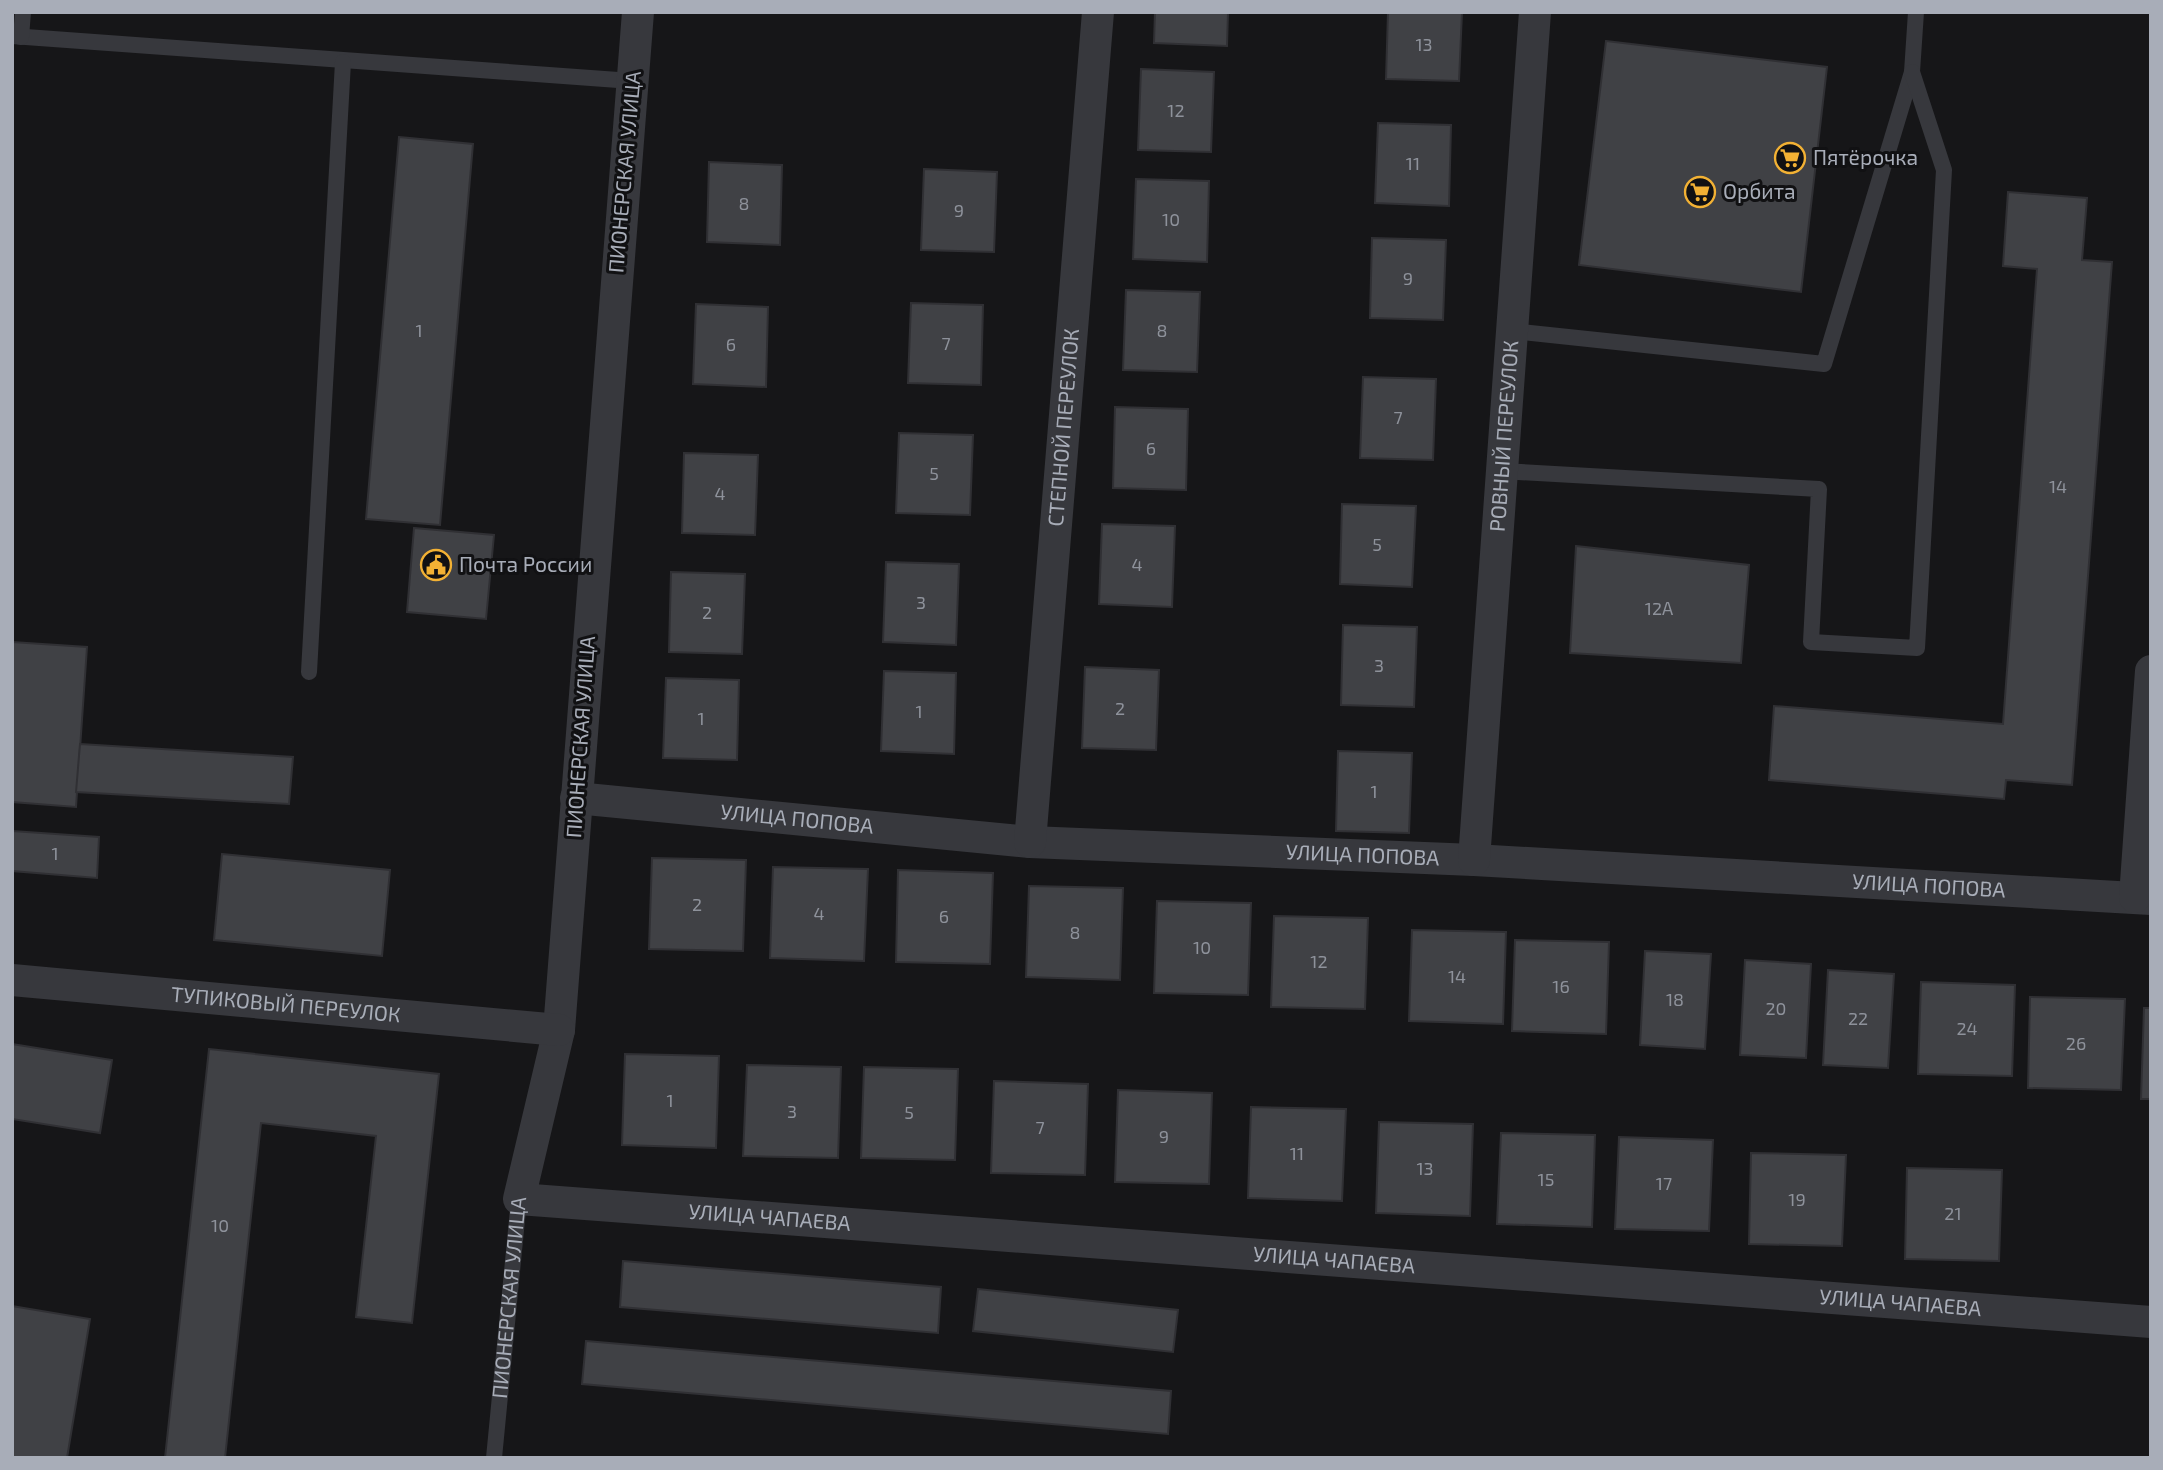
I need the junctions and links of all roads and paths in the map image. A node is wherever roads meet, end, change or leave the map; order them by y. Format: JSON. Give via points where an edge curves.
{"nodes":[{"id":1,"x":23,"y":12,"type":"edge"},
{"id":2,"x":638,"y":12,"type":"edge"},
{"id":3,"x":1098,"y":12,"type":"edge"},
{"id":4,"x":1535,"y":12,"type":"edge"},
{"id":5,"x":1916,"y":12,"type":"edge"},
{"id":6,"x":17,"y":36,"type":"edge"},
{"id":7,"x":343,"y":62,"type":"junction"},
{"id":8,"x":1912,"y":72,"type":"junction"},
{"id":9,"x":632,"y":81,"type":"junction"},
{"id":10,"x":1512,"y":331,"type":"junction"},
{"id":11,"x":1502,"y":471,"type":"junction"},
{"id":12,"x":2151,"y":671,"type":"edge"},
{"id":13,"x":309,"y":672,"type":"dead end"},
{"id":14,"x":576,"y":798,"type":"junction"},
{"id":15,"x":1030,"y":842,"type":"junction"},
{"id":16,"x":1474,"y":860,"type":"junction"},
{"id":17,"x":2143,"y":898,"type":"edge"},
{"id":18,"x":12,"y":980,"type":"edge"},
{"id":19,"x":559,"y":1030,"type":"junction"},
{"id":20,"x":519,"y":1199,"type":"junction"},
{"id":21,"x":2151,"y":1322,"type":"edge"},
{"id":22,"x":494,"y":1458,"type":"edge"}],
"edges":[{"from":1,"to":6,"type":"lane"},
{"from":2,"to":9,"type":"street","name":"ПИОНЕРСКАЯ УЛИЦА"},
{"from":3,"to":15,"type":"street","name":"СТЕПНОЙ ПЕРЕУЛОК"},
{"from":4,"to":10,"type":"street","name":"РОВНЫЙ ПЕРЕУЛОК"},
{"from":5,"to":8,"type":"lane"},
{"from":6,"to":7,"type":"lane"},
{"from":7,"to":9,"type":"lane"},
{"from":7,"to":13,"type":"lane"},
{"from":8,"to":10,"type":"lane","via":[[1824,364]]},
{"from":8,"to":11,"type":"lane","via":[[1944,170],[1917,648],[1811,642],[1819,489]]},
{"from":9,"to":14,"type":"street","name":"ПИОНЕРСКАЯ УЛИЦА"},
{"from":10,"to":11,"type":"street","name":"РОВНЫЙ ПЕРЕУЛОК"},
{"from":11,"to":16,"type":"street","name":"РОВНЫЙ ПЕРЕУЛОК"},
{"from":12,"to":17,"type":"street"},
{"from":14,"to":15,"type":"street","name":"УЛИЦА ПОПОВА"},
{"from":14,"to":19,"type":"street","name":"ПИОНЕРСКАЯ УЛИЦА"},
{"from":15,"to":16,"type":"street","name":"УЛИЦА ПОПОВА"},
{"from":16,"to":17,"type":"street","name":"УЛИЦА ПОПОВА"},
{"from":18,"to":19,"type":"street","name":"ТУПИКОВЫЙ ПЕРЕУЛОК"},
{"from":19,"to":20,"type":"street","name":"ПИОНЕРСКАЯ УЛИЦА"},
{"from":20,"to":21,"type":"street","name":"УЛИЦА ЧАПАЕВА"},
{"from":20,"to":22,"type":"lane","name":"ПИОНЕРСКАЯ УЛИЦА"}]}
